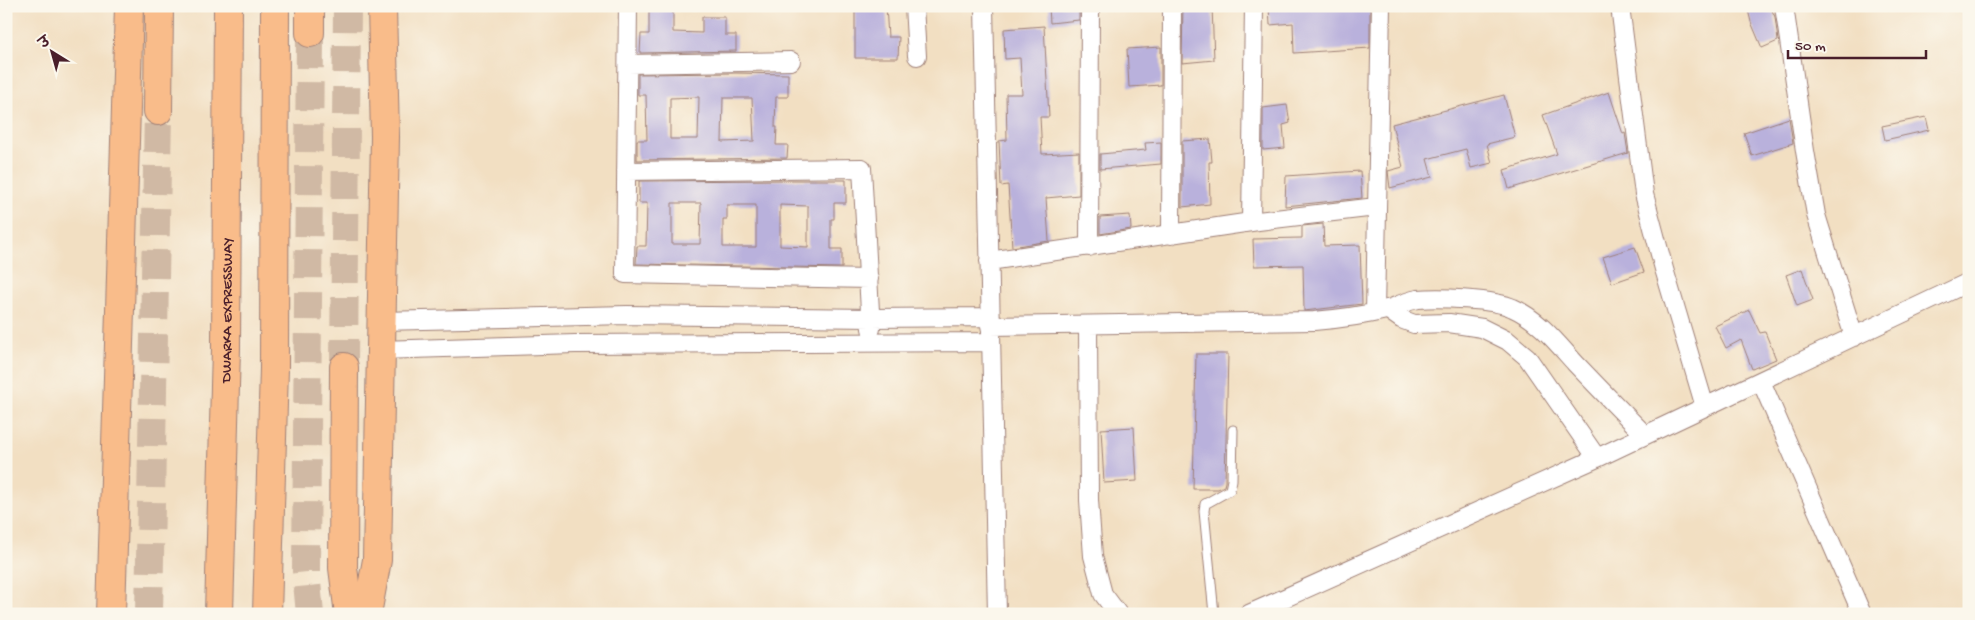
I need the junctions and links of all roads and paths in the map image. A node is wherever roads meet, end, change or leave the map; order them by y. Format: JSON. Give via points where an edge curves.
{"nodes":[{"id":1,"x":129,"y":6,"type":"edge"},
{"id":2,"x":159,"y":6,"type":"edge"},
{"id":3,"x":228,"y":6,"type":"edge"},
{"id":4,"x":275,"y":6,"type":"edge"},
{"id":5,"x":310,"y":6,"type":"edge"},
{"id":6,"x":382,"y":6,"type":"edge"},
{"id":7,"x":628,"y":6,"type":"edge"},
{"id":8,"x":914,"y":6,"type":"edge"},
{"id":9,"x":984,"y":6,"type":"edge"},
{"id":10,"x":1090,"y":6,"type":"edge"},
{"id":11,"x":1172,"y":6,"type":"edge"},
{"id":12,"x":1254,"y":6,"type":"edge"},
{"id":13,"x":1381,"y":6,"type":"edge"},
{"id":14,"x":1620,"y":6,"type":"edge"},
{"id":15,"x":1784,"y":6,"type":"edge"},
{"id":16,"x":310,"y":33,"type":"tunnel mouth"},
{"id":17,"x":916,"y":56,"type":"dead end"},
{"id":18,"x":791,"y":61,"type":"dead end"},
{"id":19,"x":628,"y":64,"type":"junction"},
{"id":20,"x":158,"y":111,"type":"tunnel mouth"},
{"id":21,"x":626,"y":171,"type":"junction"},
{"id":22,"x":1376,"y":207,"type":"junction"},
{"id":23,"x":1251,"y":222,"type":"junction"},
{"id":24,"x":1171,"y":234,"type":"junction"},
{"id":25,"x":1089,"y":247,"type":"junction"},
{"id":26,"x":989,"y":261,"type":"junction"},
{"id":27,"x":868,"y":280,"type":"junction"},
{"id":28,"x":1969,"y":282,"type":"edge"},
{"id":29,"x":1381,"y":310,"type":"junction"},
{"id":30,"x":871,"y":318,"type":"junction"},
{"id":31,"x":382,"y":321,"type":"junction"},
{"id":32,"x":1088,"y":325,"type":"junction"},
{"id":33,"x":990,"y":328,"type":"junction"},
{"id":34,"x":1854,"y":337,"type":"junction"},
{"id":35,"x":871,"y":343,"type":"junction"},
{"id":36,"x":380,"y":350,"type":"junction"},
{"id":37,"x":344,"y":367,"type":"tunnel mouth"},
{"id":38,"x":1761,"y":381,"type":"junction"},
{"id":39,"x":1705,"y":407,"type":"junction"},
{"id":40,"x":1233,"y":430,"type":"dead end"},
{"id":41,"x":1644,"y":434,"type":"junction"},
{"id":42,"x":1596,"y":458,"type":"junction"},
{"id":43,"x":111,"y":614,"type":"edge"},
{"id":44,"x":219,"y":614,"type":"edge"},
{"id":45,"x":267,"y":614,"type":"edge"},
{"id":46,"x":349,"y":614,"type":"edge"},
{"id":47,"x":367,"y":614,"type":"edge"},
{"id":48,"x":997,"y":614,"type":"edge"},
{"id":49,"x":1118,"y":614,"type":"edge"},
{"id":50,"x":1214,"y":614,"type":"edge"},
{"id":51,"x":1249,"y":614,"type":"edge"},
{"id":52,"x":1862,"y":614,"type":"edge"}],
"edges":[{"from":1,"to":43,"type":"highway"},
{"from":2,"to":20,"type":"highway"},
{"from":3,"to":44,"type":"highway","name":"DWARKA EXPRESSWAY","via":[[226,348]]},
{"from":4,"to":45,"type":"highway","via":[[274,368]]},
{"from":5,"to":16,"type":"highway"},
{"from":6,"to":31,"type":"highway","via":[[385,137]]},
{"from":7,"to":19,"type":"street"},
{"from":8,"to":17,"type":"street"},
{"from":9,"to":26,"type":"street"},
{"from":10,"to":25,"type":"street"},
{"from":11,"to":24,"type":"street"},
{"from":12,"to":23,"type":"street"},
{"from":13,"to":22,"type":"street"},
{"from":14,"to":39,"type":"street","via":[[1644,194]]},
{"from":15,"to":34,"type":"street","via":[[1816,215]]},
{"from":18,"to":19,"type":"street"},
{"from":19,"to":21,"type":"street"},
{"from":21,"to":27,"type":"street","via":[[625,274]]},
{"from":21,"to":27,"type":"street","via":[[862,168]]},
{"from":22,"to":23,"type":"street"},
{"from":22,"to":29,"type":"street"},
{"from":23,"to":24,"type":"street"},
{"from":24,"to":25,"type":"street"},
{"from":25,"to":26,"type":"street"},
{"from":26,"to":33,"type":"street"},
{"from":27,"to":30,"type":"street"},
{"from":28,"to":34,"type":"street"},
{"from":29,"to":32,"type":"street","via":[[1348,318],[1314,321]]},
{"from":29,"to":41,"type":"street","via":[[1419,299],[1500,304],[1513,308],[1549,335]]},
{"from":29,"to":42,"type":"street","via":[[1414,324],[1449,323],[1482,328],[1508,341],[1527,357]]},
{"from":30,"to":31,"type":"street","via":[[627,315]]},
{"from":30,"to":33,"type":"street"},
{"from":30,"to":35,"type":"street"},
{"from":31,"to":36,"type":"highway"},
{"from":32,"to":33,"type":"street"},
{"from":32,"to":49,"type":"street","via":[[1089,500],[1093,556],[1103,594]]},
{"from":33,"to":35,"type":"street"},
{"from":33,"to":48,"type":"street"},
{"from":34,"to":38,"type":"street"},
{"from":35,"to":36,"type":"street","via":[[575,344]]},
{"from":36,"to":47,"type":"highway","via":[[378,560]]},
{"from":37,"to":46,"type":"highway","via":[[343,568]]},
{"from":38,"to":39,"type":"street"},
{"from":38,"to":52,"type":"street"},
{"from":39,"to":41,"type":"street"},
{"from":40,"to":50,"type":"lane","via":[[1230,490],[1206,504],[1204,511]]},
{"from":41,"to":42,"type":"street"},
{"from":42,"to":51,"type":"street"}]}
